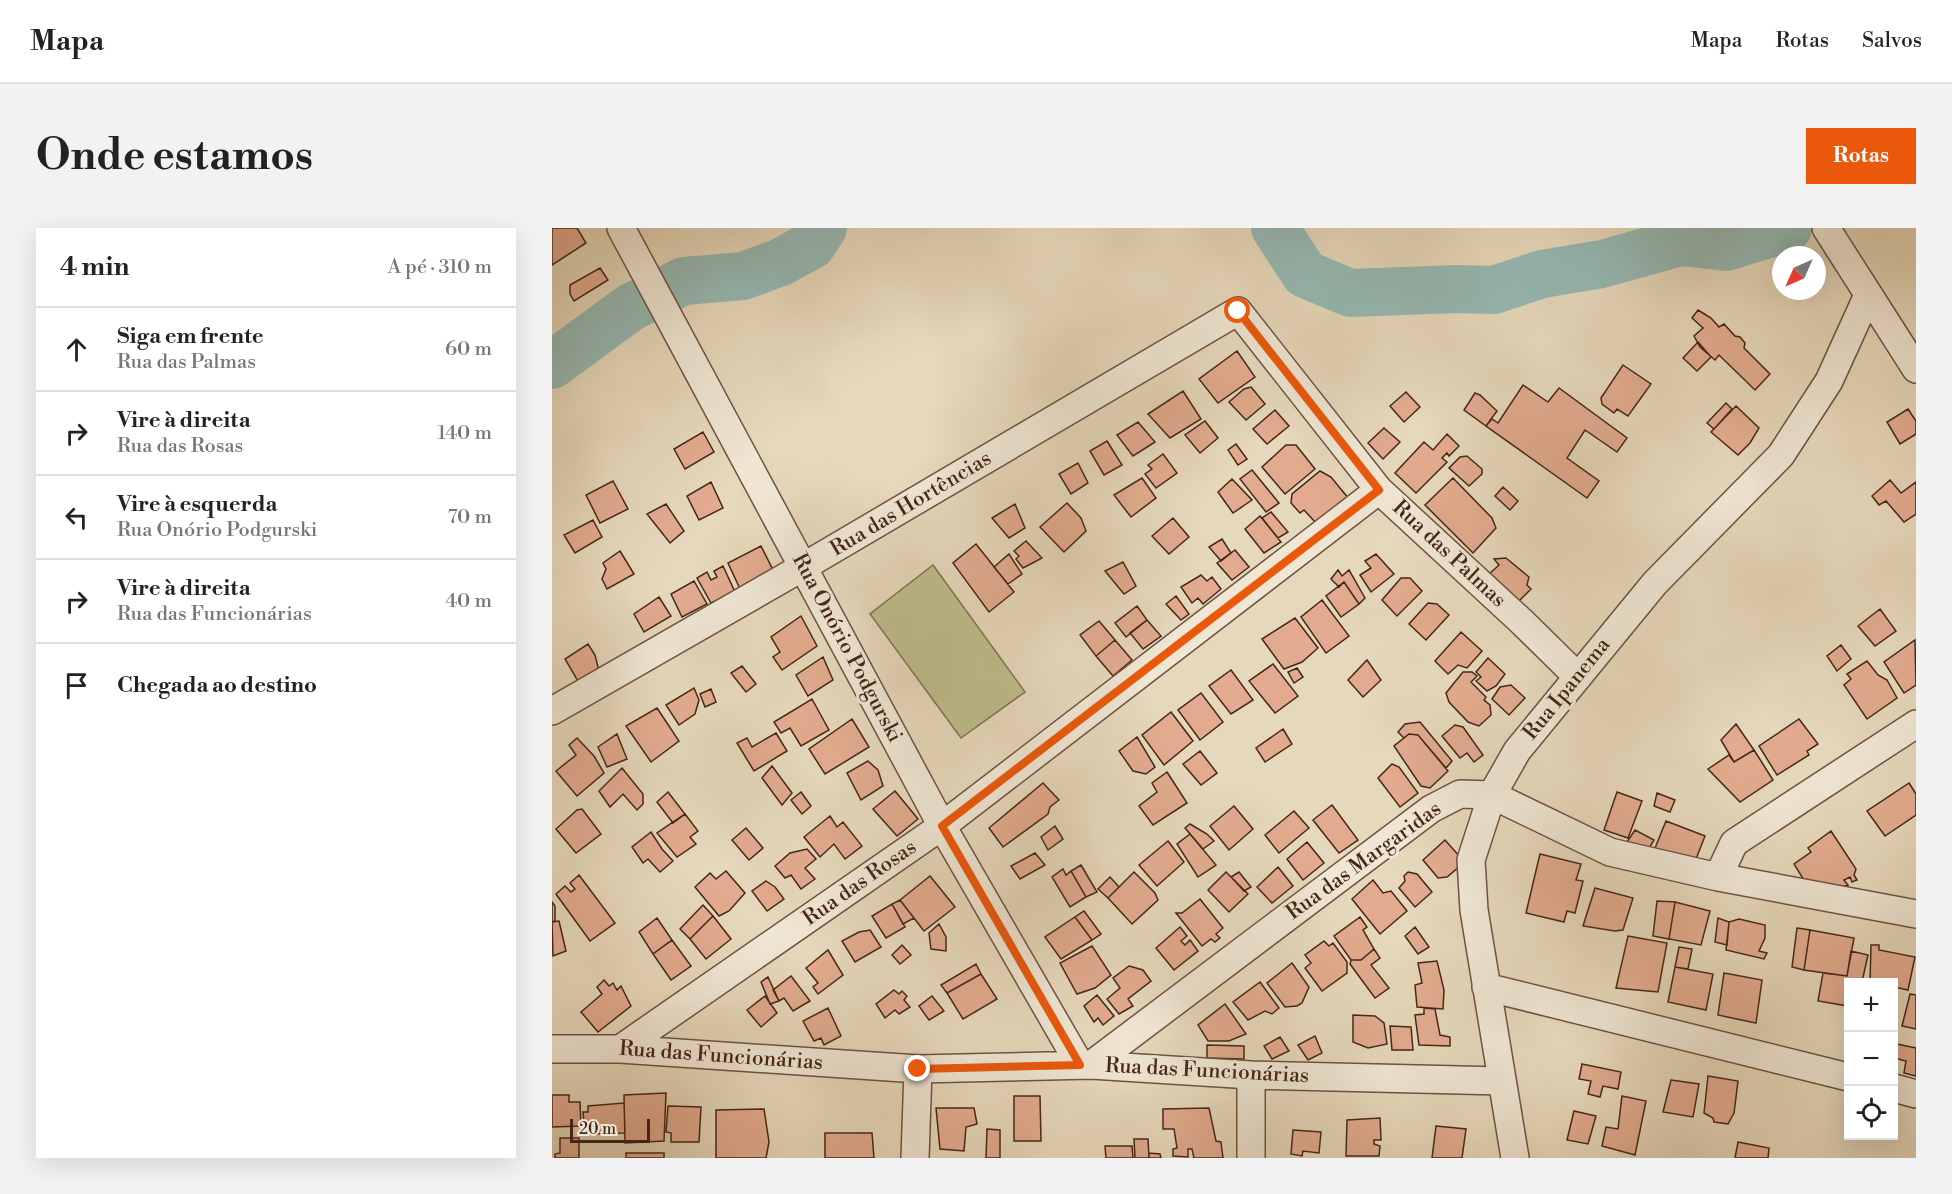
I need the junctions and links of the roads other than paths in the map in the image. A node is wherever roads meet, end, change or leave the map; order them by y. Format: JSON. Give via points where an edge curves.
{"nodes":[{"id":1,"x":621,"y":228,"type":"edge"},
{"id":2,"x":1831,"y":236,"type":"edge"},
{"id":3,"x":1868,"y":295,"type":"junction"},
{"id":4,"x":1238,"y":311,"type":"joint"},
{"id":5,"x":1916,"y":369,"type":"edge"},
{"id":6,"x":1379,"y":490,"type":"junction"},
{"id":7,"x":803,"y":567,"type":"junction"},
{"id":8,"x":1578,"y":677,"type":"junction"},
{"id":9,"x":552,"y":711,"type":"edge"},
{"id":10,"x":1916,"y":724,"type":"edge"},
{"id":11,"x":1492,"y":795,"type":"junction"},
{"id":12,"x":942,"y":826,"type":"junction"},
{"id":13,"x":1718,"y":877,"type":"junction"},
{"id":14,"x":1916,"y":914,"type":"edge"},
{"id":15,"x":1486,"y":987,"type":"junction"},
{"id":16,"x":552,"y":1049,"type":"edge"},
{"id":17,"x":620,"y":1049,"type":"junction"},
{"id":18,"x":1086,"y":1065,"type":"junction"},
{"id":19,"x":918,"y":1069,"type":"junction"},
{"id":20,"x":1251,"y":1076,"type":"junction"},
{"id":21,"x":1844,"y":1076,"type":"edge"},
{"id":22,"x":1502,"y":1081,"type":"junction"},
{"id":23,"x":1898,"y":1090,"type":"edge"},
{"id":24,"x":1916,"y":1094,"type":"edge"},
{"id":25,"x":915,"y":1158,"type":"edge"},
{"id":26,"x":1251,"y":1158,"type":"edge"},
{"id":27,"x":1515,"y":1158,"type":"edge"}],
"edges":[{"from":1,"to":7,"type":"street","name":"Rua Onório Podgurski"},
{"from":2,"to":3,"type":"street"},
{"from":3,"to":5,"type":"street"},
{"from":3,"to":8,"type":"street","name":"Rua Ipanema","via":[[1829,381],[1781,455],[1655,583]]},
{"from":4,"to":6,"type":"street","name":"Rua das Palmas"},
{"from":4,"to":7,"type":"street","name":"Rua das Hortências"},
{"from":6,"to":8,"type":"street","name":"Rua das Palmas"},
{"from":6,"to":12,"type":"street","name":"Rua das Rosas"},
{"from":7,"to":9,"type":"street","name":"Rua das Hortências"},
{"from":7,"to":12,"type":"street","name":"Rua Onório Podgurski"},
{"from":8,"to":11,"type":"street","name":"Rua Ipanema","via":[[1517,751]]},
{"from":10,"to":13,"type":"street","via":[[1734,843]]},
{"from":11,"to":13,"type":"street","name":"Rua das Margaridas","via":[[1610,852]]},
{"from":11,"to":15,"type":"street","name":"Rua Ipanema","via":[[1472,860],[1474,910]]},
{"from":11,"to":18,"type":"street","name":"Rua das Margaridas","via":[[1460,794],[1431,809]]},
{"from":12,"to":17,"type":"street","name":"Rua das Rosas"},
{"from":12,"to":18,"type":"street","name":"Rua Onório Podgurski"},
{"from":13,"to":14,"type":"street","name":"Rua das Margaridas"},
{"from":15,"to":21,"type":"street"},
{"from":15,"to":22,"type":"street","name":"Rua Ipanema"},
{"from":16,"to":17,"type":"street","name":"Rua das Funcionárias"},
{"from":17,"to":19,"type":"street","name":"Rua das Funcionárias"},
{"from":18,"to":19,"type":"street","name":"Rua das Funcionárias"},
{"from":18,"to":20,"type":"street","name":"Rua das Funcionárias"},
{"from":19,"to":25,"type":"street"},
{"from":20,"to":22,"type":"street","name":"Rua das Funcionárias"},
{"from":20,"to":26,"type":"street"},
{"from":22,"to":27,"type":"street","name":"Rua Ipanema"},
{"from":23,"to":24,"type":"street"}]}
